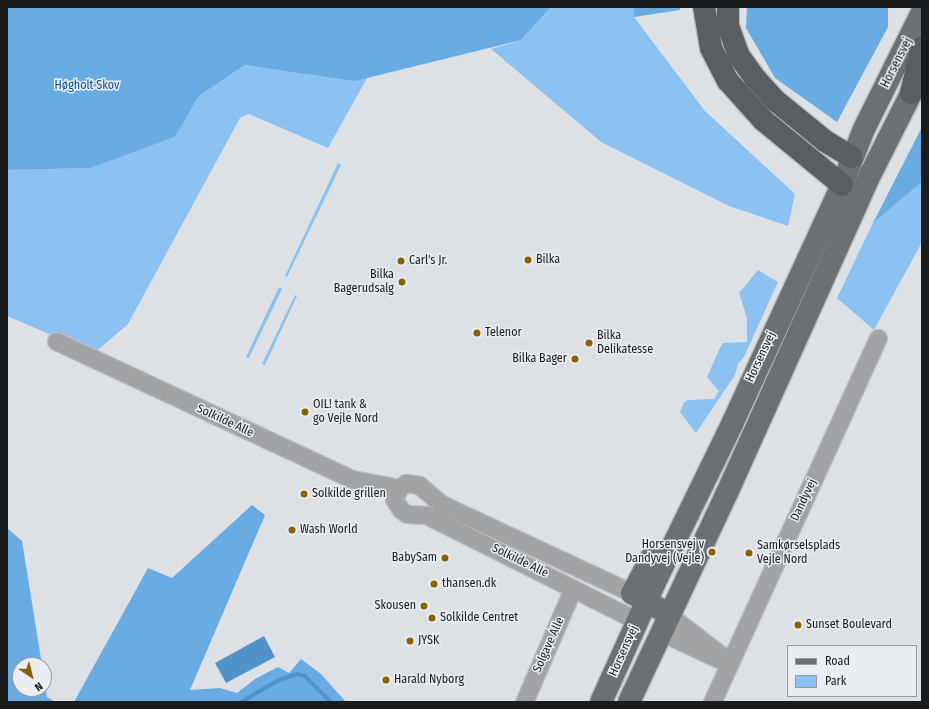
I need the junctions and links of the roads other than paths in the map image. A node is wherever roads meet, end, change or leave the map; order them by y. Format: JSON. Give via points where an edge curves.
{"nodes":[{"id":1,"x":704,"y":7,"type":"edge"},
{"id":2,"x":728,"y":7,"type":"edge"},
{"id":3,"x":922,"y":12,"type":"edge"},
{"id":4,"x":922,"y":47,"type":"edge"},
{"id":5,"x":922,"y":71,"type":"edge"},
{"id":6,"x":911,"y":93,"type":"junction"},
{"id":7,"x":852,"y":157,"type":"junction"},
{"id":8,"x":856,"y":180,"type":"junction"},
{"id":9,"x":878,"y":338,"type":"dead end"},
{"id":10,"x":56,"y":341,"type":"dead end"},
{"id":11,"x":733,"y":422,"type":"junction"},
{"id":12,"x":397,"y":494,"type":"junction"},
{"id":13,"x":573,"y":588,"type":"junction"},
{"id":14,"x":650,"y":614,"type":"junction"},
{"id":15,"x":730,"y":662,"type":"junction"},
{"id":16,"x":524,"y":702,"type":"edge"},
{"id":17,"x":601,"y":702,"type":"edge"},
{"id":18,"x":618,"y":702,"type":"edge"},
{"id":19,"x":629,"y":702,"type":"edge"},
{"id":20,"x":712,"y":702,"type":"edge"}],
"edges":[{"from":1,"to":8,"type":"highway","via":[[711,48],[728,81],[763,120]]},
{"from":2,"to":7,"type":"highway","via":[[728,26],[739,56],[755,78],[776,100],[825,141]]},
{"from":3,"to":7,"type":"main road","name":"Horsensvej"},
{"from":4,"to":6,"type":"highway"},
{"from":5,"to":6,"type":"main road","name":"Horsensvej"},
{"from":6,"to":8,"type":"main road","name":"Horsensvej"},
{"from":7,"to":8,"type":"main road","name":"Horsensvej"},
{"from":8,"to":11,"type":"main road","name":"Horsensvej"},
{"from":8,"to":14,"type":"main road","name":"Horsensvej","via":[[809,310]]},
{"from":9,"to":15,"type":"street","name":"Dandyvej"},
{"from":10,"to":12,"type":"street","name":"Solkilde Alle","via":[[358,481]]},
{"from":11,"to":14,"type":"main road","name":"Horsensvej","via":[[719,449]]},
{"from":11,"to":14,"type":"main road","via":[[711,443]]},
{"from":12,"to":13,"type":"street","name":"Solkilde Alle","via":[[401,510],[407,514],[426,516]]},
{"from":12,"to":14,"type":"street","name":"Solkilde Alle","via":[[406,483],[418,485],[441,504]]},
{"from":13,"to":14,"type":"street","name":"Solkilde Alle"},
{"from":13,"to":16,"type":"street","name":"Solgave Alle"},
{"from":14,"to":15,"type":"street"},
{"from":14,"to":17,"type":"main road","name":"Horsensvej"},
{"from":14,"to":18,"type":"main road","via":[[642,647]]},
{"from":14,"to":19,"type":"main road","name":"Horsensvej"},
{"from":15,"to":20,"type":"street","name":"Dandyvej"}]}
